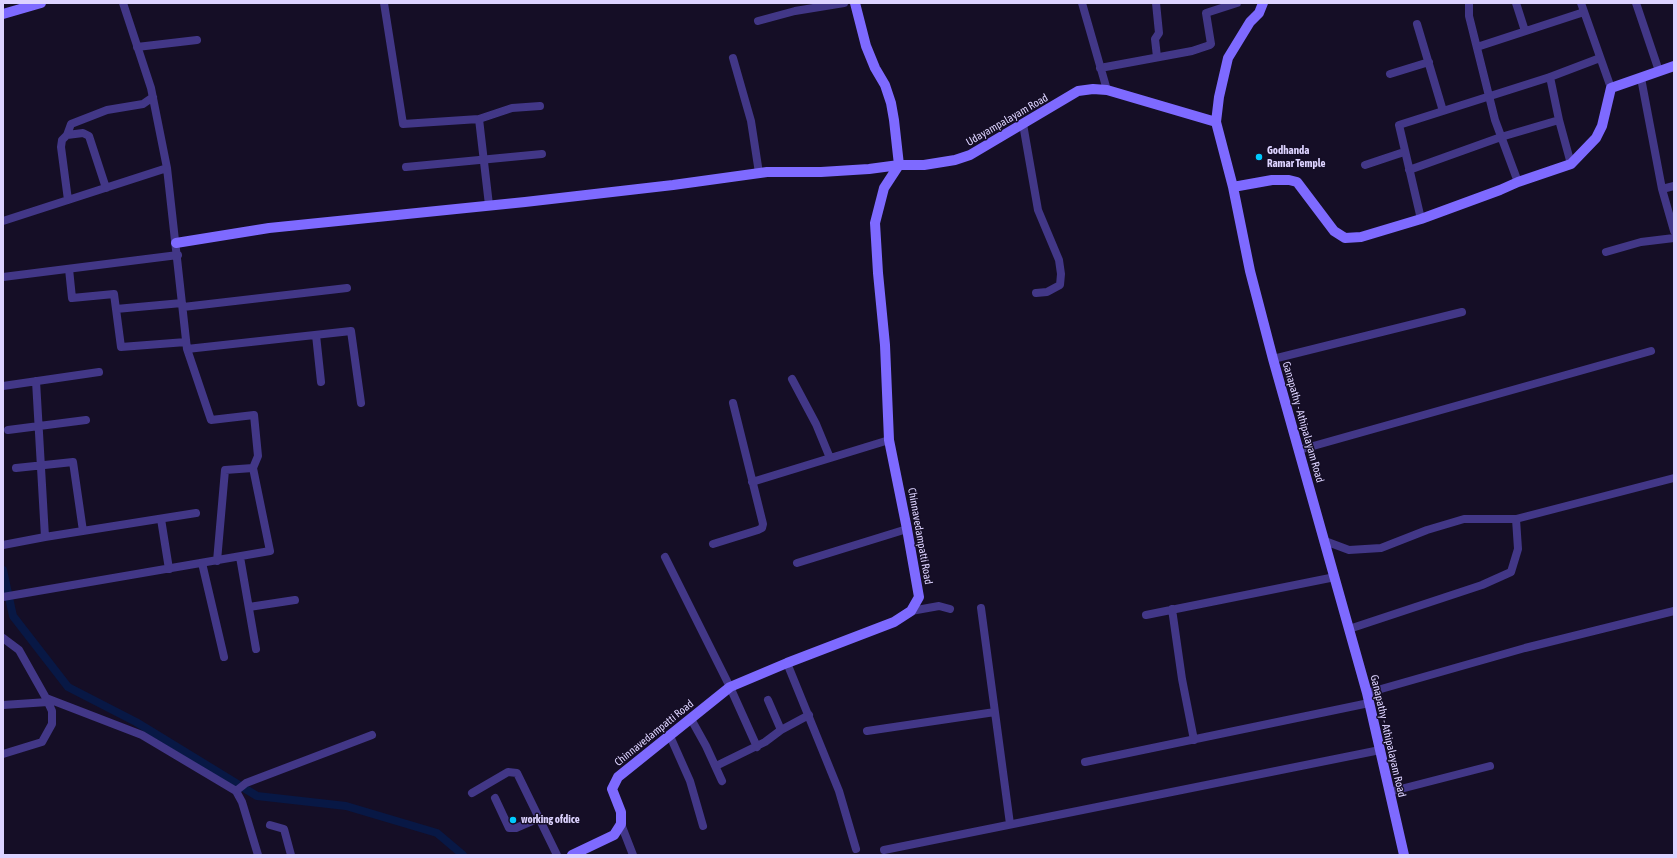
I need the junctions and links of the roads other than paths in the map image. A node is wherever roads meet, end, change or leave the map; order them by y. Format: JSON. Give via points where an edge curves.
{"nodes":[{"id":1,"x":41,"y":3,"type":"edge"},
{"id":2,"x":123,"y":3,"type":"edge"},
{"id":3,"x":384,"y":3,"type":"edge"},
{"id":4,"x":844,"y":3,"type":"edge"},
{"id":5,"x":855,"y":3,"type":"edge"},
{"id":6,"x":1082,"y":3,"type":"edge"},
{"id":7,"x":1156,"y":3,"type":"edge"},
{"id":8,"x":1237,"y":3,"type":"edge"},
{"id":9,"x":1262,"y":3,"type":"edge"},
{"id":10,"x":1469,"y":3,"type":"edge"},
{"id":11,"x":1516,"y":3,"type":"edge"},
{"id":12,"x":1581,"y":3,"type":"edge"},
{"id":13,"x":1636,"y":3,"type":"edge"},
{"id":14,"x":1584,"y":12,"type":"junction"},
{"id":15,"x":3,"y":14,"type":"edge"},
{"id":16,"x":758,"y":21,"type":"dead end"},
{"id":17,"x":1417,"y":24,"type":"dead end"},
{"id":18,"x":1525,"y":31,"type":"junction"},
{"id":19,"x":197,"y":40,"type":"dead end"},
{"id":20,"x":138,"y":47,"type":"junction"},
{"id":21,"x":1477,"y":47,"type":"junction"},
{"id":22,"x":1157,"y":57,"type":"junction"},
{"id":23,"x":733,"y":58,"type":"dead end"},
{"id":24,"x":1600,"y":58,"type":"junction"},
{"id":25,"x":1429,"y":62,"type":"junction"},
{"id":26,"x":1674,"y":66,"type":"edge"},
{"id":27,"x":1100,"y":68,"type":"junction"},
{"id":28,"x":1659,"y":71,"type":"junction"},
{"id":29,"x":1390,"y":74,"type":"dead end"},
{"id":30,"x":1550,"y":77,"type":"junction"},
{"id":31,"x":1641,"y":78,"type":"junction"},
{"id":32,"x":1611,"y":88,"type":"junction"},
{"id":33,"x":1107,"y":90,"type":"junction"},
{"id":34,"x":1490,"y":96,"type":"junction"},
{"id":35,"x":153,"y":97,"type":"junction"},
{"id":36,"x":540,"y":106,"type":"dead end"},
{"id":37,"x":1443,"y":111,"type":"junction"},
{"id":38,"x":479,"y":119,"type":"junction"},
{"id":39,"x":1559,"y":120,"type":"junction"},
{"id":40,"x":1216,"y":122,"type":"junction"},
{"id":41,"x":1023,"y":124,"type":"junction"},
{"id":42,"x":67,"y":134,"type":"junction"},
{"id":43,"x":1501,"y":137,"type":"junction"},
{"id":44,"x":1404,"y":152,"type":"junction"},
{"id":45,"x":542,"y":154,"type":"dead end"},
{"id":46,"x":483,"y":160,"type":"junction"},
{"id":47,"x":1571,"y":164,"type":"junction"},
{"id":48,"x":899,"y":165,"type":"junction"},
{"id":49,"x":1365,"y":165,"type":"dead end"},
{"id":50,"x":406,"y":167,"type":"dead end"},
{"id":51,"x":167,"y":168,"type":"junction"},
{"id":52,"x":1409,"y":170,"type":"junction"},
{"id":53,"x":759,"y":173,"type":"junction"},
{"id":54,"x":1518,"y":182,"type":"junction"},
{"id":55,"x":1674,"y":186,"type":"edge"},
{"id":56,"x":1232,"y":187,"type":"junction"},
{"id":57,"x":106,"y":188,"type":"junction"},
{"id":58,"x":1662,"y":189,"type":"junction"},
{"id":59,"x":68,"y":200,"type":"junction"},
{"id":60,"x":489,"y":206,"type":"junction"},
{"id":61,"x":1421,"y":219,"type":"junction"},
{"id":62,"x":3,"y":221,"type":"edge"},
{"id":63,"x":1674,"y":231,"type":"edge"},
{"id":64,"x":1674,"y":238,"type":"edge"},
{"id":65,"x":176,"y":244,"type":"junction"},
{"id":66,"x":1606,"y":252,"type":"dead end"},
{"id":67,"x":178,"y":255,"type":"junction"},
{"id":68,"x":69,"y":269,"type":"junction"},
{"id":69,"x":3,"y":277,"type":"edge"},
{"id":70,"x":347,"y":288,"type":"dead end"},
{"id":71,"x":1036,"y":293,"type":"dead end"},
{"id":72,"x":183,"y":305,"type":"junction"},
{"id":73,"x":116,"y":309,"type":"junction"},
{"id":74,"x":1462,"y":312,"type":"dead end"},
{"id":75,"x":316,"y":335,"type":"junction"},
{"id":76,"x":187,"y":346,"type":"junction"},
{"id":77,"x":1651,"y":352,"type":"dead end"},
{"id":78,"x":1273,"y":359,"type":"junction"},
{"id":79,"x":99,"y":372,"type":"dead end"},
{"id":80,"x":792,"y":379,"type":"dead end"},
{"id":81,"x":36,"y":381,"type":"junction"},
{"id":82,"x":321,"y":382,"type":"dead end"},
{"id":83,"x":3,"y":386,"type":"edge"},
{"id":84,"x":361,"y":403,"type":"dead end"},
{"id":85,"x":733,"y":403,"type":"dead end"},
{"id":86,"x":86,"y":420,"type":"dead end"},
{"id":87,"x":38,"y":426,"type":"junction"},
{"id":88,"x":8,"y":430,"type":"dead end"},
{"id":89,"x":889,"y":440,"type":"junction"},
{"id":90,"x":1299,"y":450,"type":"junction"},
{"id":91,"x":830,"y":458,"type":"junction"},
{"id":92,"x":41,"y":465,"type":"junction"},
{"id":93,"x":16,"y":468,"type":"dead end"},
{"id":94,"x":253,"y":468,"type":"junction"},
{"id":95,"x":1674,"y":478,"type":"edge"},
{"id":96,"x":752,"y":482,"type":"junction"},
{"id":97,"x":196,"y":513,"type":"dead end"},
{"id":98,"x":161,"y":518,"type":"junction"},
{"id":99,"x":1516,"y":519,"type":"junction"},
{"id":100,"x":907,"y":529,"type":"junction"},
{"id":101,"x":83,"y":531,"type":"junction"},
{"id":102,"x":45,"y":537,"type":"junction"},
{"id":103,"x":1325,"y":541,"type":"junction"},
{"id":104,"x":713,"y":544,"type":"dead end"},
{"id":105,"x":3,"y":545,"type":"edge"},
{"id":106,"x":240,"y":557,"type":"junction"},
{"id":107,"x":665,"y":557,"type":"dead end"},
{"id":108,"x":217,"y":561,"type":"junction"},
{"id":109,"x":202,"y":563,"type":"junction"},
{"id":110,"x":797,"y":563,"type":"dead end"},
{"id":111,"x":169,"y":568,"type":"junction"},
{"id":112,"x":1335,"y":577,"type":"junction"},
{"id":113,"x":3,"y":597,"type":"edge"},
{"id":114,"x":295,"y":600,"type":"dead end"},
{"id":115,"x":249,"y":607,"type":"junction"},
{"id":116,"x":981,"y":608,"type":"dead end"},
{"id":117,"x":950,"y":609,"type":"dead end"},
{"id":118,"x":1172,"y":609,"type":"junction"},
{"id":119,"x":911,"y":611,"type":"junction"},
{"id":120,"x":1674,"y":611,"type":"edge"},
{"id":121,"x":1146,"y":615,"type":"dead end"},
{"id":122,"x":1349,"y":629,"type":"junction"},
{"id":123,"x":3,"y":638,"type":"edge"},
{"id":124,"x":256,"y":649,"type":"dead end"},
{"id":125,"x":224,"y":657,"type":"dead end"},
{"id":126,"x":787,"y":662,"type":"junction"},
{"id":127,"x":730,"y":687,"type":"junction"},
{"id":128,"x":1368,"y":698,"type":"junction"},
{"id":129,"x":47,"y":700,"type":"junction"},
{"id":130,"x":768,"y":700,"type":"dead end"},
{"id":131,"x":3,"y":705,"type":"edge"},
{"id":132,"x":995,"y":712,"type":"junction"},
{"id":133,"x":809,"y":715,"type":"junction"},
{"id":134,"x":691,"y":719,"type":"junction"},
{"id":135,"x":781,"y":730,"type":"junction"},
{"id":136,"x":867,"y":731,"type":"dead end"},
{"id":137,"x":372,"y":735,"type":"dead end"},
{"id":138,"x":670,"y":736,"type":"junction"},
{"id":139,"x":1194,"y":740,"type":"junction"},
{"id":140,"x":757,"y":747,"type":"junction"},
{"id":141,"x":1380,"y":750,"type":"junction"},
{"id":142,"x":3,"y":754,"type":"edge"},
{"id":143,"x":1085,"y":762,"type":"dead end"},
{"id":144,"x":716,"y":766,"type":"junction"},
{"id":145,"x":1490,"y":766,"type":"dead end"},
{"id":146,"x":722,"y":781,"type":"dead end"},
{"id":147,"x":237,"y":791,"type":"junction"},
{"id":148,"x":1389,"y":792,"type":"junction"},
{"id":149,"x":472,"y":793,"type":"dead end"},
{"id":150,"x":495,"y":798,"type":"dead end"},
{"id":151,"x":539,"y":818,"type":"junction"},
{"id":152,"x":621,"y":824,"type":"junction"},
{"id":153,"x":1010,"y":824,"type":"junction"},
{"id":154,"x":270,"y":825,"type":"dead end"},
{"id":155,"x":703,"y":826,"type":"dead end"},
{"id":156,"x":856,"y":849,"type":"dead end"},
{"id":157,"x":884,"y":850,"type":"dead end"},
{"id":158,"x":258,"y":855,"type":"edge"},
{"id":159,"x":291,"y":855,"type":"edge"},
{"id":160,"x":556,"y":855,"type":"edge"},
{"id":161,"x":572,"y":855,"type":"edge"},
{"id":162,"x":633,"y":855,"type":"edge"},
{"id":163,"x":1404,"y":855,"type":"edge"}],
"edges":[{"from":1,"to":15,"type":"street"},
{"from":2,"to":20,"type":"street"},
{"from":3,"to":38,"type":"street","via":[[403,124]]},
{"from":4,"to":16,"type":"street","via":[[794,11]]},
{"from":5,"to":48,"type":"street","via":[[866,46],[891,103]]},
{"from":6,"to":27,"type":"street"},
{"from":7,"to":22,"type":"street","via":[[1159,33],[1156,39]]},
{"from":8,"to":22,"type":"street","via":[[1206,13],[1210,45]]},
{"from":9,"to":40,"type":"street","name":"Ganapathy - Athipalayam Road","via":[[1259,13],[1250,22],[1228,58]]},
{"from":10,"to":21,"type":"street","via":[[1469,16]]},
{"from":11,"to":18,"type":"street"},
{"from":12,"to":14,"type":"street"},
{"from":13,"to":28,"type":"street"},
{"from":14,"to":18,"type":"street"},
{"from":14,"to":24,"type":"street"},
{"from":17,"to":25,"type":"street"},
{"from":18,"to":21,"type":"street"},
{"from":19,"to":20,"type":"street"},
{"from":20,"to":35,"type":"street"},
{"from":21,"to":34,"type":"street"},
{"from":22,"to":27,"type":"street"},
{"from":23,"to":53,"type":"street","via":[[751,121]]},
{"from":24,"to":30,"type":"street"},
{"from":24,"to":32,"type":"street"},
{"from":25,"to":29,"type":"street"},
{"from":25,"to":37,"type":"street"},
{"from":26,"to":28,"type":"street"},
{"from":27,"to":33,"type":"street"},
{"from":28,"to":31,"type":"street"},
{"from":30,"to":34,"type":"street"},
{"from":30,"to":39,"type":"street"},
{"from":31,"to":32,"type":"street"},
{"from":31,"to":58,"type":"street"},
{"from":32,"to":47,"type":"street","via":[[1602,126],[1596,138]]},
{"from":33,"to":40,"type":"street","name":"Udayampalayam Road"},
{"from":33,"to":41,"type":"street","name":"Udayampalayam Road","via":[[1078,91]]},
{"from":34,"to":37,"type":"street"},
{"from":34,"to":43,"type":"street"},
{"from":35,"to":42,"type":"street","via":[[143,104],[107,110],[74,122]]},
{"from":35,"to":51,"type":"street"},
{"from":36,"to":38,"type":"street","via":[[512,108]]},
{"from":37,"to":44,"type":"street","via":[[1399,125]]},
{"from":38,"to":46,"type":"street"},
{"from":39,"to":43,"type":"street"},
{"from":39,"to":47,"type":"street"},
{"from":40,"to":56,"type":"street","name":"Ganapathy - Athipalayam Road"},
{"from":41,"to":48,"type":"street","name":"Udayampalayam Road","via":[[970,155],[955,160],[924,165]]},
{"from":41,"to":71,"type":"street","via":[[1038,210],[1059,260],[1061,274],[1060,285],[1047,292]]},
{"from":42,"to":57,"type":"street","via":[[83,133],[89,136]]},
{"from":42,"to":59,"type":"street","via":[[62,140],[61,147]]},
{"from":43,"to":52,"type":"street"},
{"from":43,"to":54,"type":"street"},
{"from":44,"to":49,"type":"street"},
{"from":44,"to":52,"type":"street"},
{"from":45,"to":46,"type":"street"},
{"from":46,"to":50,"type":"street"},
{"from":46,"to":60,"type":"street"},
{"from":47,"to":54,"type":"street"},
{"from":48,"to":53,"type":"street","name":"Udayampalayam Road","via":[[842,171]]},
{"from":48,"to":89,"type":"street","name":"Chinnavedampatti Road","via":[[884,188],[875,223],[886,345]]},
{"from":51,"to":57,"type":"street"},
{"from":51,"to":65,"type":"street"},
{"from":52,"to":61,"type":"street"},
{"from":53,"to":60,"type":"street","name":"Udayampalayam Road"},
{"from":54,"to":61,"type":"street"},
{"from":55,"to":58,"type":"street"},
{"from":56,"to":61,"type":"street","via":[[1272,180],[1297,182],[1334,231],[1344,238],[1361,237]]},
{"from":56,"to":78,"type":"street","name":"Ganapathy - Athipalayam Road"},
{"from":57,"to":59,"type":"street"},
{"from":58,"to":63,"type":"street"},
{"from":59,"to":62,"type":"street"},
{"from":60,"to":65,"type":"street","name":"Udayampalayam Road","via":[[269,228]]},
{"from":64,"to":66,"type":"street","via":[[1641,242]]},
{"from":65,"to":67,"type":"street"},
{"from":67,"to":68,"type":"street"},
{"from":67,"to":72,"type":"street"},
{"from":68,"to":69,"type":"street"},
{"from":68,"to":73,"type":"street","via":[[72,298],[114,294]]},
{"from":70,"to":72,"type":"street"},
{"from":72,"to":73,"type":"street"},
{"from":72,"to":76,"type":"street"},
{"from":73,"to":76,"type":"street","via":[[121,347]]},
{"from":74,"to":78,"type":"street"},
{"from":75,"to":76,"type":"street"},
{"from":75,"to":82,"type":"street"},
{"from":75,"to":84,"type":"street","via":[[351,331]]},
{"from":76,"to":94,"type":"street","via":[[211,420],[254,415],[258,456]]},
{"from":77,"to":90,"type":"street"},
{"from":78,"to":90,"type":"street","name":"Ganapathy - Athipalayam Road"},
{"from":79,"to":81,"type":"street"},
{"from":80,"to":91,"type":"street","via":[[816,424]]},
{"from":81,"to":83,"type":"street"},
{"from":81,"to":87,"type":"street"},
{"from":85,"to":96,"type":"street"},
{"from":86,"to":87,"type":"street"},
{"from":87,"to":88,"type":"street"},
{"from":87,"to":92,"type":"street"},
{"from":89,"to":91,"type":"street"},
{"from":89,"to":100,"type":"street","name":"Chinnavedampatti Road"},
{"from":90,"to":103,"type":"street","name":"Ganapathy - Athipalayam Road"},
{"from":91,"to":96,"type":"street"},
{"from":92,"to":93,"type":"street"},
{"from":92,"to":101,"type":"street","via":[[73,462]]},
{"from":92,"to":102,"type":"street"},
{"from":94,"to":106,"type":"street","via":[[270,552]]},
{"from":94,"to":108,"type":"street","via":[[225,470]]},
{"from":95,"to":99,"type":"street"},
{"from":96,"to":104,"type":"street","via":[[762,528]]},
{"from":97,"to":98,"type":"street"},
{"from":98,"to":101,"type":"street"},
{"from":98,"to":111,"type":"street"},
{"from":99,"to":103,"type":"street","via":[[1464,519],[1381,548],[1349,550]]},
{"from":99,"to":122,"type":"street","via":[[1518,549],[1511,572],[1482,585]]},
{"from":100,"to":110,"type":"street"},
{"from":100,"to":119,"type":"street","name":"Chinnavedampatti Road","via":[[919,597]]},
{"from":101,"to":102,"type":"street"},
{"from":102,"to":105,"type":"street"},
{"from":103,"to":112,"type":"street","name":"Ganapathy - Athipalayam Road"},
{"from":106,"to":108,"type":"street"},
{"from":106,"to":115,"type":"street"},
{"from":107,"to":127,"type":"street"},
{"from":108,"to":109,"type":"street"},
{"from":109,"to":111,"type":"street"},
{"from":109,"to":125,"type":"street"},
{"from":111,"to":113,"type":"street"},
{"from":112,"to":118,"type":"street"},
{"from":112,"to":122,"type":"street","name":"Ganapathy - Athipalayam Road"},
{"from":114,"to":115,"type":"street"},
{"from":115,"to":124,"type":"street"},
{"from":116,"to":132,"type":"street"},
{"from":117,"to":119,"type":"street","via":[[939,606]]},
{"from":118,"to":121,"type":"street"},
{"from":118,"to":139,"type":"street"},
{"from":119,"to":126,"type":"street","name":"Chinnavedampatti Road","via":[[894,622]]},
{"from":120,"to":128,"type":"street","via":[[1525,648]]},
{"from":122,"to":128,"type":"street","name":"Ganapathy - Athipalayam Road"},
{"from":123,"to":129,"type":"street","via":[[19,650]]},
{"from":126,"to":127,"type":"street","name":"Chinnavedampatti Road"},
{"from":126,"to":133,"type":"street"},
{"from":127,"to":134,"type":"street","name":"Chinnavedampatti Road"},
{"from":127,"to":140,"type":"street"},
{"from":128,"to":139,"type":"street"},
{"from":128,"to":141,"type":"street","name":"Ganapathy - Athipalayam Road"},
{"from":129,"to":131,"type":"street"},
{"from":129,"to":142,"type":"street","via":[[52,711],[52,724],[42,742]]},
{"from":129,"to":147,"type":"street","via":[[142,735]]},
{"from":130,"to":135,"type":"street"},
{"from":132,"to":136,"type":"street"},
{"from":132,"to":153,"type":"street"},
{"from":133,"to":135,"type":"street"},
{"from":133,"to":156,"type":"street","via":[[839,791]]},
{"from":134,"to":138,"type":"street","name":"Chinnavedampatti Road"},
{"from":134,"to":144,"type":"street"},
{"from":135,"to":140,"type":"street"},
{"from":137,"to":147,"type":"street","via":[[246,783]]},
{"from":138,"to":152,"type":"street","name":"Chinnavedampatti Road","via":[[618,777],[612,789],[621,812]]},
{"from":138,"to":155,"type":"street","via":[[690,781]]},
{"from":139,"to":143,"type":"street"},
{"from":140,"to":144,"type":"street"},
{"from":141,"to":148,"type":"street","name":"Ganapathy - Athipalayam Road"},
{"from":141,"to":153,"type":"street"},
{"from":144,"to":146,"type":"street"},
{"from":145,"to":148,"type":"street"},
{"from":147,"to":158,"type":"street"},
{"from":148,"to":163,"type":"street","name":"Ganapathy - Athipalayam Road"},
{"from":149,"to":151,"type":"street","via":[[508,772],[517,773]]},
{"from":150,"to":151,"type":"street","via":[[509,828],[516,828]]},
{"from":151,"to":160,"type":"street"},
{"from":152,"to":161,"type":"street","via":[[614,835]]},
{"from":152,"to":162,"type":"street"},
{"from":153,"to":157,"type":"street"},
{"from":154,"to":159,"type":"street","via":[[284,829]]}]}
